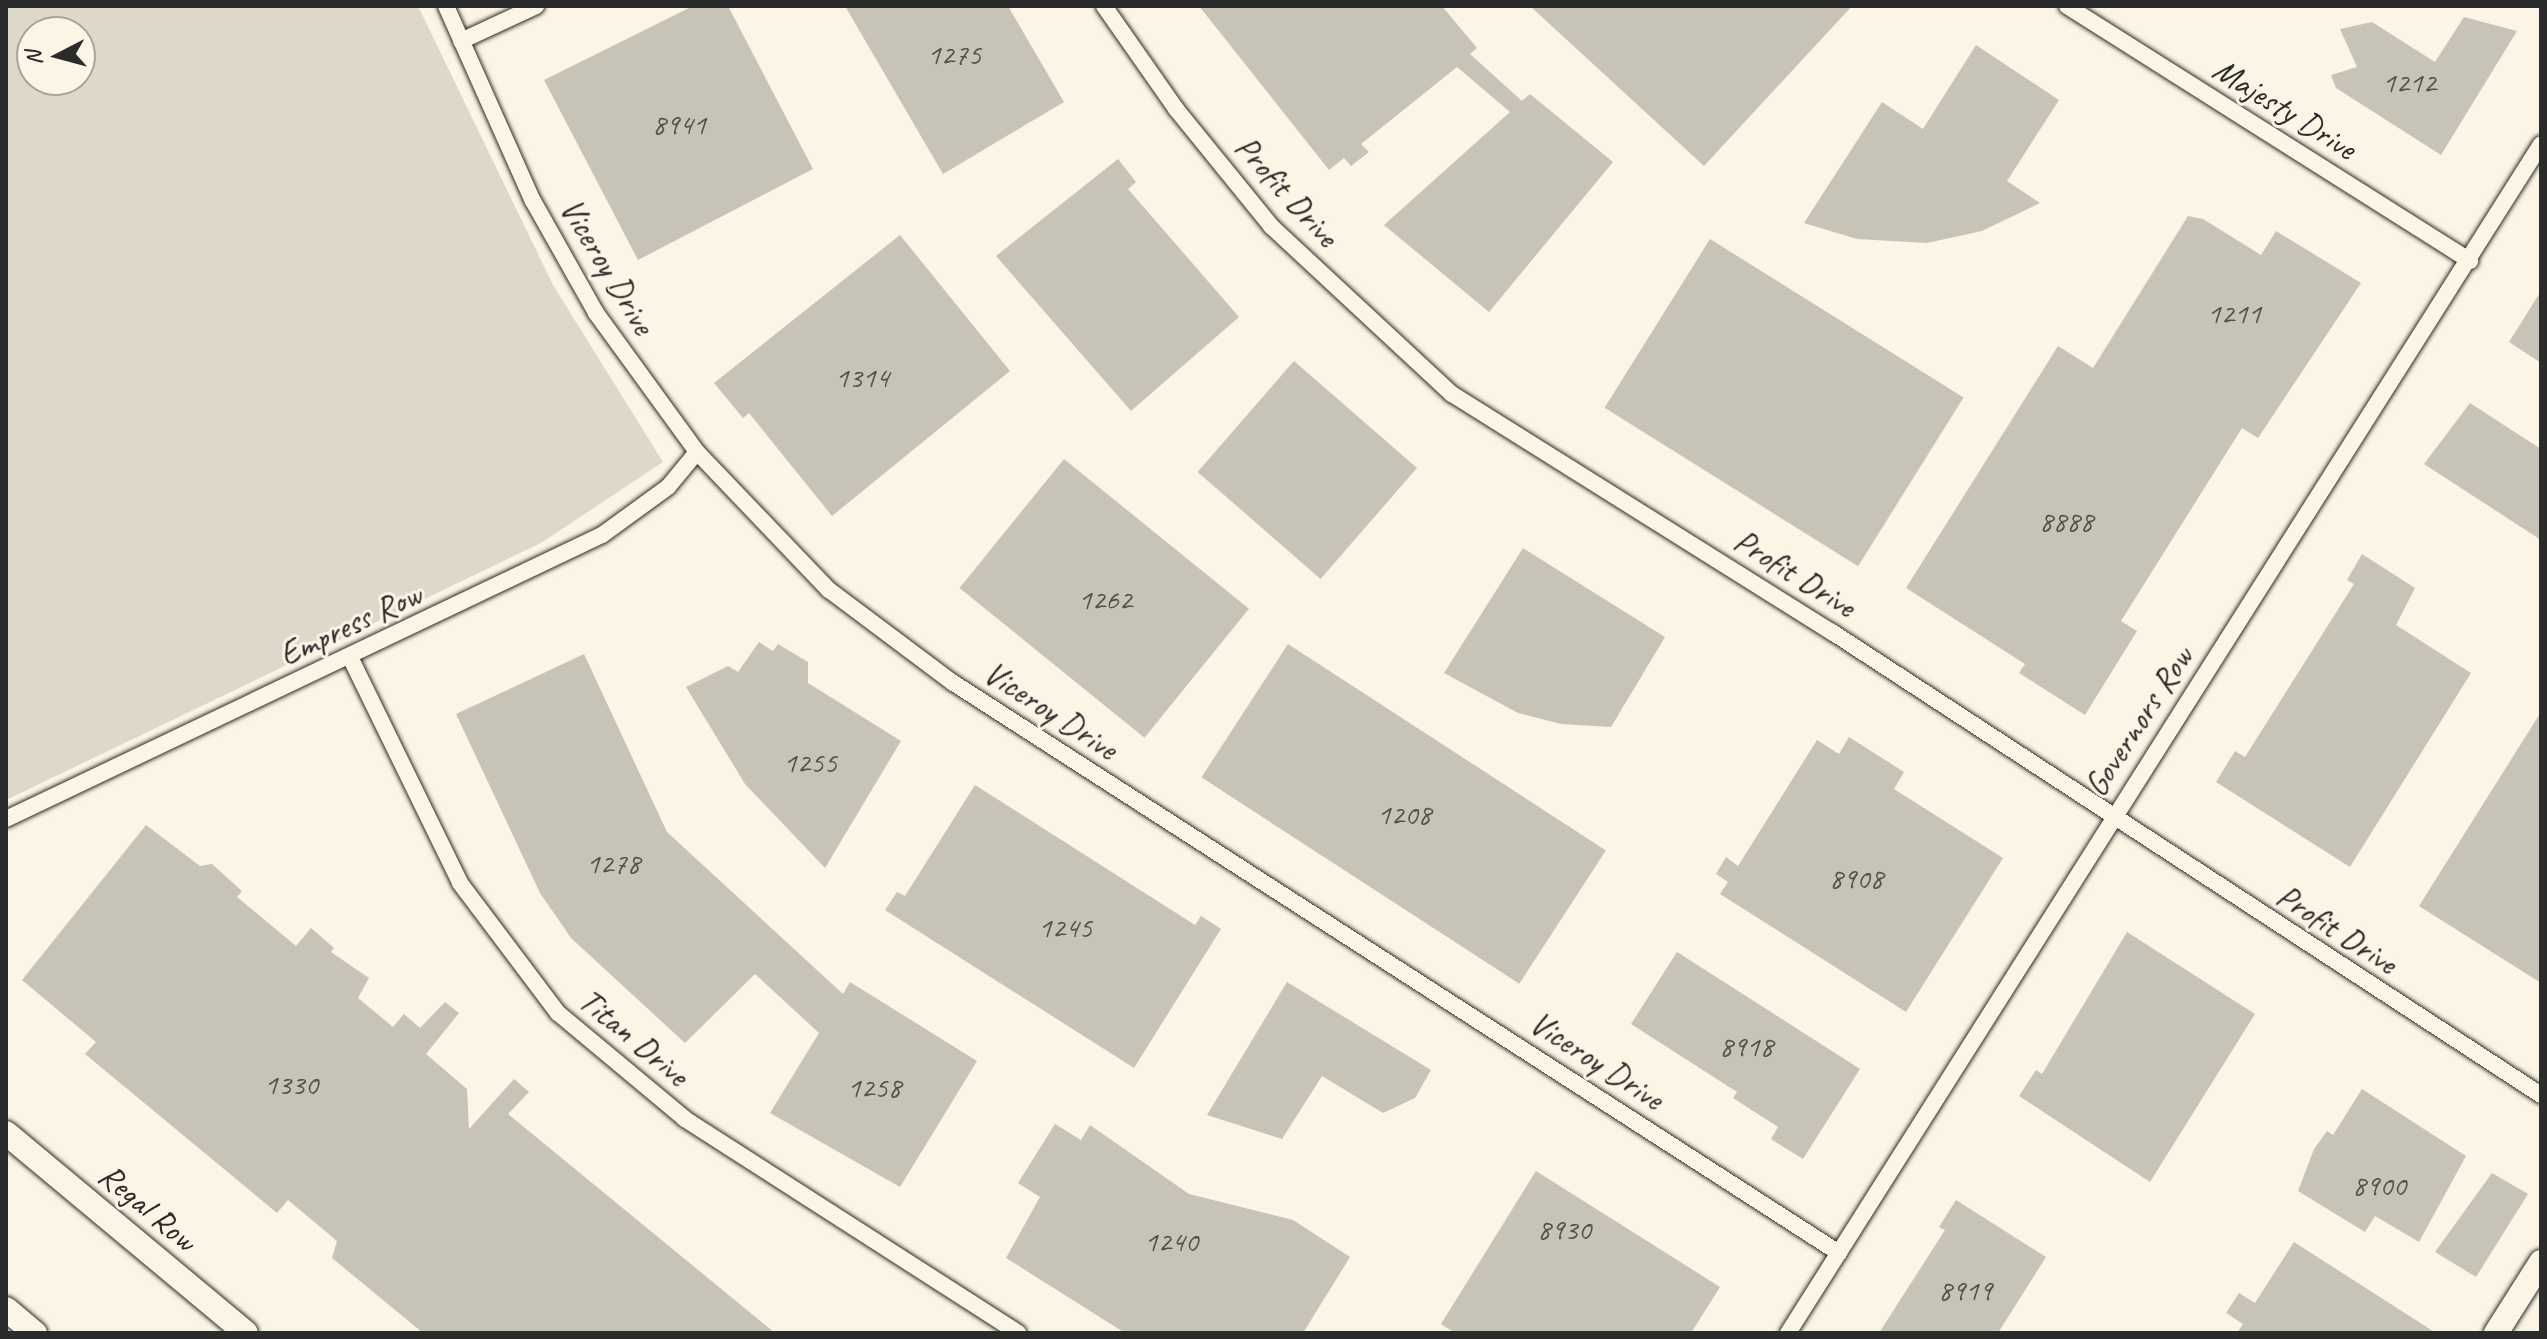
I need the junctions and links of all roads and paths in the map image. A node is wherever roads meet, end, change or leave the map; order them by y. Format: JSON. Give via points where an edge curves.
{"nodes":[{"id":1,"x":446,"y":6,"type":"edge"},
{"id":2,"x":536,"y":6,"type":"edge"},
{"id":3,"x":1104,"y":6,"type":"edge"},
{"id":4,"x":2067,"y":6,"type":"edge"},
{"id":5,"x":461,"y":41,"type":"junction"},
{"id":6,"x":2541,"y":144,"type":"edge"},
{"id":7,"x":2470,"y":261,"type":"junction"},
{"id":8,"x":697,"y":452,"type":"junction"},
{"id":9,"x":350,"y":657,"type":"junction"},
{"id":10,"x":2112,"y":817,"type":"junction"},
{"id":11,"x":6,"y":819,"type":"edge"},
{"id":12,"x":2541,"y":1095,"type":"edge"},
{"id":13,"x":6,"y":1133,"type":"edge"},
{"id":14,"x":1839,"y":1253,"type":"junction"},
{"id":15,"x":2541,"y":1262,"type":"edge"},
{"id":16,"x":6,"y":1309,"type":"edge"},
{"id":17,"x":35,"y":1333,"type":"edge"},
{"id":18,"x":246,"y":1333,"type":"edge"},
{"id":19,"x":1018,"y":1333,"type":"edge"},
{"id":20,"x":1788,"y":1333,"type":"edge"},
{"id":21,"x":2496,"y":1333,"type":"edge"}],
"edges":[{"from":1,"to":5,"type":"street","name":"Viceroy Drive"},
{"from":2,"to":5,"type":"street"},
{"from":3,"to":10,"type":"street","name":"Profit Drive","via":[[1176,109],[1271,226],[1452,394]]},
{"from":4,"to":7,"type":"street","name":"Majesty Drive"},
{"from":5,"to":8,"type":"street","name":"Viceroy Drive","via":[[533,201],[596,313]]},
{"from":6,"to":7,"type":"street","name":"Governors Row"},
{"from":7,"to":10,"type":"street","name":"Governors Row"},
{"from":8,"to":9,"type":"street","name":"Empress Row","via":[[630,520]]},
{"from":8,"to":14,"type":"street","name":"Viceroy Drive","via":[[829,590],[952,682]]},
{"from":9,"to":11,"type":"street","name":"Empress Row"},
{"from":9,"to":19,"type":"street","name":"Titan Drive","via":[[460,883],[558,1013],[685,1119]]},
{"from":10,"to":12,"type":"street","name":"Profit Drive"},
{"from":10,"to":14,"type":"street","name":"Governors Row"},
{"from":13,"to":18,"type":"main road","name":"Regal Row"},
{"from":14,"to":20,"type":"street","name":"Governors Row"},
{"from":15,"to":21,"type":"main road"},
{"from":16,"to":17,"type":"main road"}]}
